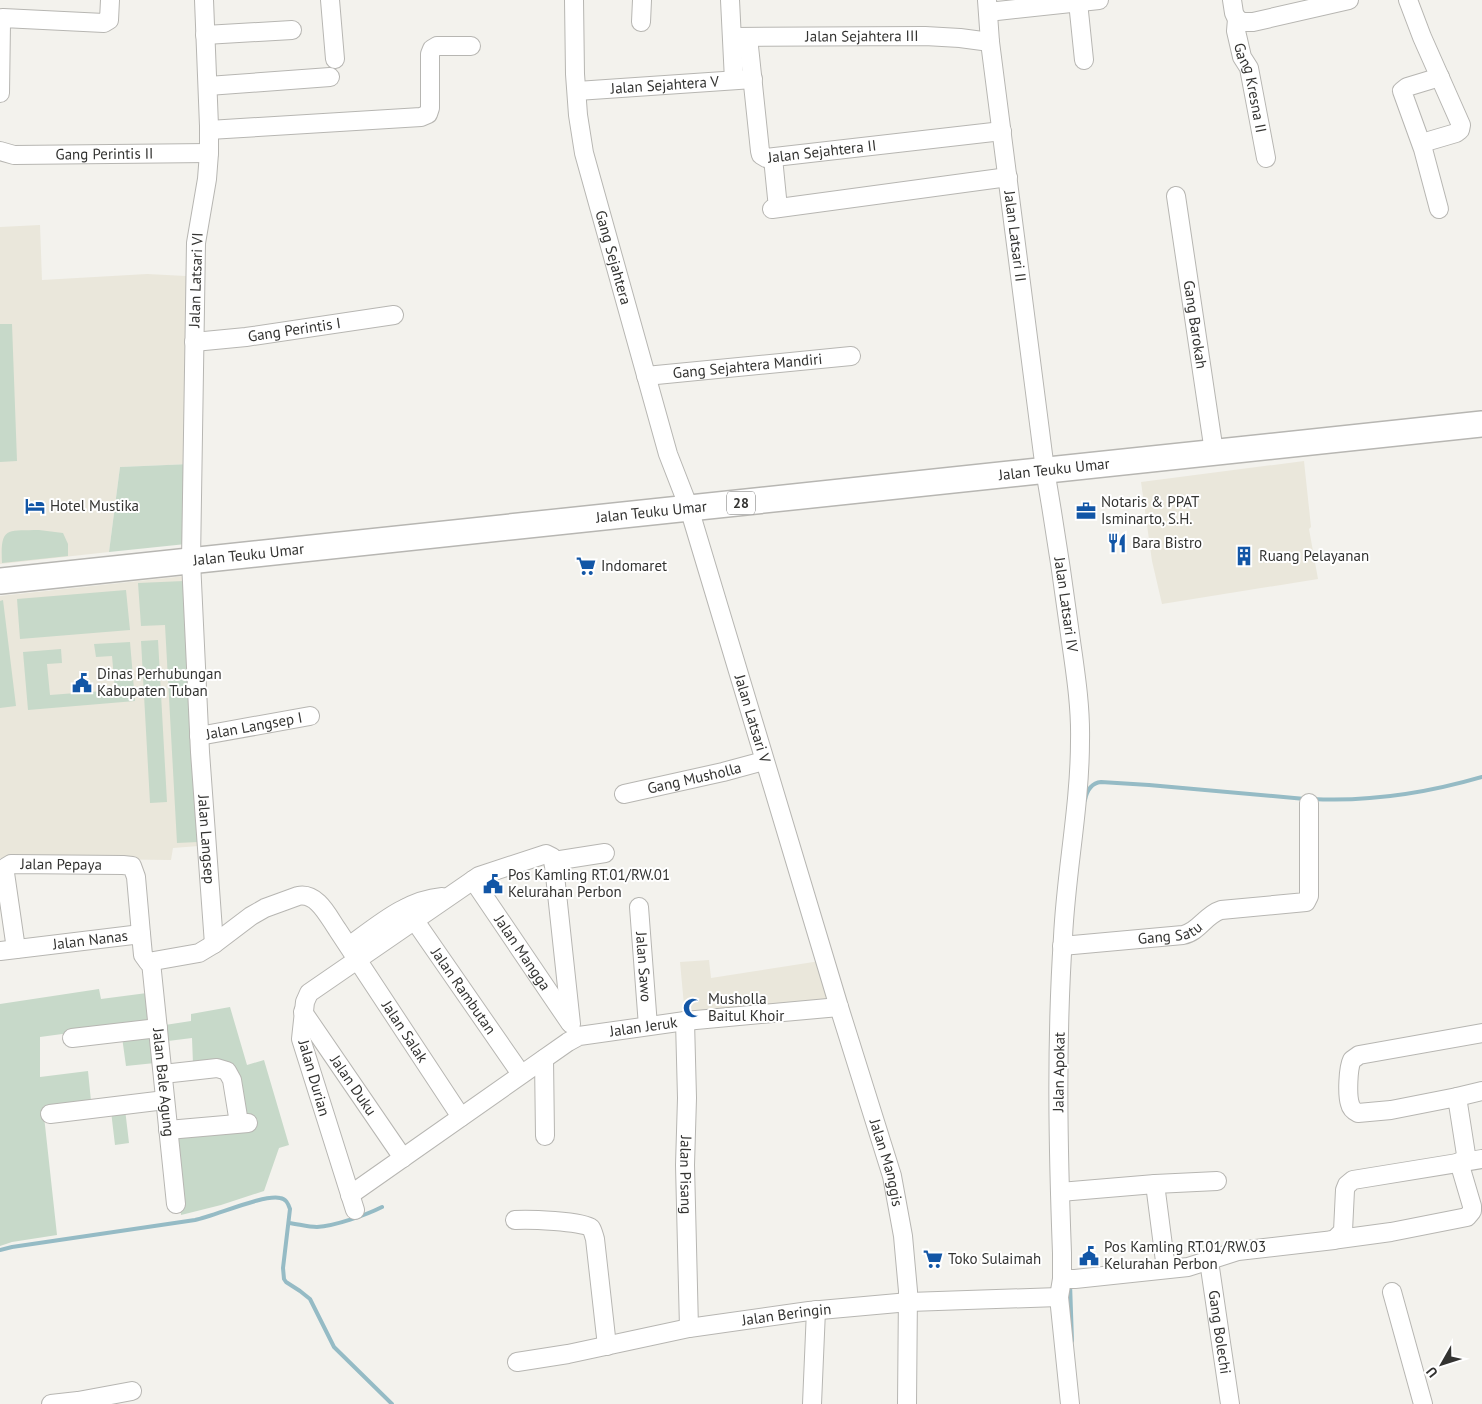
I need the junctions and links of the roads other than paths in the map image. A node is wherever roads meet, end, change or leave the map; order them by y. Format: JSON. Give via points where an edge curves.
{"nodes":[{"id":1,"x":110,"y":0,"type":"edge"},
{"id":2,"x":204,"y":0,"type":"edge"},
{"id":3,"x":330,"y":0,"type":"edge"},
{"id":4,"x":574,"y":0,"type":"edge"},
{"id":5,"x":642,"y":0,"type":"edge"},
{"id":6,"x":730,"y":0,"type":"edge"},
{"id":7,"x":1099,"y":0,"type":"edge"},
{"id":8,"x":1232,"y":0,"type":"edge"},
{"id":9,"x":1349,"y":0,"type":"edge"},
{"id":10,"x":1408,"y":0,"type":"edge"},
{"id":11,"x":1078,"y":2,"type":"junction"},
{"id":12,"x":987,"y":6,"type":"edge"},
{"id":13,"x":1237,"y":19,"type":"junction"},
{"id":14,"x":641,"y":22,"type":"dead end"},
{"id":15,"x":292,"y":30,"type":"dead end"},
{"id":16,"x":206,"y":35,"type":"junction"},
{"id":17,"x":740,"y":37,"type":"junction"},
{"id":18,"x":990,"y":42,"type":"junction"},
{"id":19,"x":470,"y":46,"type":"dead end"},
{"id":20,"x":335,"y":59,"type":"dead end"},
{"id":21,"x":1084,"y":60,"type":"dead end"},
{"id":22,"x":330,"y":77,"type":"dead end"},
{"id":23,"x":1440,"y":77,"type":"junction"},
{"id":24,"x":752,"y":79,"type":"junction"},
{"id":25,"x":734,"y":80,"type":"junction"},
{"id":26,"x":208,"y":86,"type":"junction"},
{"id":27,"x":577,"y":91,"type":"junction"},
{"id":28,"x":0,"y":93,"type":"edge"},
{"id":29,"x":209,"y":130,"type":"junction"},
{"id":30,"x":1002,"y":131,"type":"junction"},
{"id":31,"x":1422,"y":144,"type":"junction"},
{"id":32,"x":0,"y":151,"type":"edge"},
{"id":33,"x":209,"y":153,"type":"junction"},
{"id":34,"x":773,"y":158,"type":"junction"},
{"id":35,"x":1266,"y":158,"type":"dead end"},
{"id":36,"x":1008,"y":177,"type":"junction"},
{"id":37,"x":1176,"y":196,"type":"dead end"},
{"id":38,"x":1439,"y":209,"type":"dead end"},
{"id":39,"x":394,"y":315,"type":"dead end"},
{"id":40,"x":194,"y":342,"type":"junction"},
{"id":41,"x":851,"y":356,"type":"dead end"},
{"id":42,"x":646,"y":376,"type":"junction"},
{"id":43,"x":1482,"y":424,"type":"edge"},
{"id":44,"x":1214,"y":452,"type":"junction"},
{"id":45,"x":1045,"y":470,"type":"junction"},
{"id":46,"x":689,"y":508,"type":"junction"},
{"id":47,"x":191,"y":562,"type":"junction"},
{"id":48,"x":0,"y":582,"type":"edge"},
{"id":49,"x":310,"y":716,"type":"dead end"},
{"id":50,"x":199,"y":736,"type":"junction"},
{"id":51,"x":1080,"y":739,"type":"joint"},
{"id":52,"x":764,"y":761,"type":"junction"},
{"id":53,"x":624,"y":794,"type":"dead end"},
{"id":54,"x":1308,"y":803,"type":"dead end"},
{"id":55,"x":605,"y":853,"type":"dead end"},
{"id":56,"x":554,"y":861,"type":"junction"},
{"id":57,"x":473,"y":880,"type":"junction"},
{"id":58,"x":639,"y":907,"type":"dead end"},
{"id":59,"x":410,"y":914,"type":"junction"},
{"id":60,"x":815,"y":930,"type":"joint"},
{"id":61,"x":141,"y":934,"type":"junction"},
{"id":62,"x":214,"y":944,"type":"junction"},
{"id":63,"x":1069,"y":945,"type":"junction"},
{"id":64,"x":8,"y":950,"type":"edge"},
{"id":65,"x":353,"y":952,"type":"junction"},
{"id":66,"x":151,"y":962,"type":"junction"},
{"id":67,"x":838,"y":1007,"type":"junction"},
{"id":68,"x":303,"y":1012,"type":"junction"},
{"id":69,"x":685,"y":1021,"type":"junction"},
{"id":70,"x":648,"y":1026,"type":"junction"},
{"id":71,"x":158,"y":1028,"type":"junction"},
{"id":72,"x":575,"y":1030,"type":"junction"},
{"id":73,"x":1482,"y":1033,"type":"edge"},
{"id":74,"x":72,"y":1038,"type":"dead end"},
{"id":75,"x":544,"y":1059,"type":"junction"},
{"id":76,"x":163,"y":1074,"type":"junction"},
{"id":77,"x":522,"y":1074,"type":"junction"},
{"id":78,"x":1482,"y":1091,"type":"edge"},
{"id":79,"x":1458,"y":1097,"type":"junction"},
{"id":80,"x":165,"y":1100,"type":"junction"},
{"id":81,"x":50,"y":1114,"type":"dead end"},
{"id":82,"x":461,"y":1117,"type":"junction"},
{"id":83,"x":168,"y":1130,"type":"junction"},
{"id":84,"x":545,"y":1136,"type":"dead end"},
{"id":85,"x":402,"y":1158,"type":"junction"},
{"id":86,"x":1470,"y":1161,"type":"edge"},
{"id":87,"x":1217,"y":1181,"type":"dead end"},
{"id":88,"x":1155,"y":1184,"type":"junction"},
{"id":89,"x":1067,"y":1192,"type":"junction"},
{"id":90,"x":352,"y":1202,"type":"joint"},
{"id":91,"x":176,"y":1204,"type":"dead end"},
{"id":92,"x":515,"y":1220,"type":"dead end"},
{"id":93,"x":1332,"y":1240,"type":"junction"},
{"id":94,"x":1209,"y":1262,"type":"junction"},
{"id":95,"x":1166,"y":1270,"type":"junction"},
{"id":96,"x":1068,"y":1279,"type":"junction"},
{"id":97,"x":1392,"y":1292,"type":"dead end"},
{"id":98,"x":1059,"y":1297,"type":"junction"},
{"id":99,"x":909,"y":1302,"type":"junction"},
{"id":100,"x":816,"y":1310,"type":"junction"},
{"id":101,"x":689,"y":1328,"type":"junction"},
{"id":102,"x":607,"y":1346,"type":"junction"},
{"id":103,"x":517,"y":1362,"type":"dead end"},
{"id":104,"x":132,"y":1391,"type":"dead end"},
{"id":105,"x":50,"y":1404,"type":"edge"},
{"id":106,"x":812,"y":1404,"type":"edge"},
{"id":107,"x":907,"y":1404,"type":"edge"},
{"id":108,"x":1070,"y":1404,"type":"edge"},
{"id":109,"x":1230,"y":1404,"type":"edge"},
{"id":110,"x":1423,"y":1404,"type":"edge"}],
"edges":[{"from":1,"to":28,"type":"street","via":[[109,20],[104,23],[3,18]]},
{"from":2,"to":16,"type":"street","name":"Jalan Latsari VI"},
{"from":3,"to":20,"type":"street"},
{"from":4,"to":27,"type":"street","name":"Gang Sejahtera"},
{"from":5,"to":14,"type":"street"},
{"from":6,"to":17,"type":"street"},
{"from":7,"to":11,"type":"street"},
{"from":8,"to":13,"type":"street","name":"Gang Kresna II"},
{"from":9,"to":13,"type":"street","via":[[1253,22]]},
{"from":10,"to":23,"type":"street"},
{"from":11,"to":12,"type":"street"},
{"from":11,"to":21,"type":"street"},
{"from":12,"to":18,"type":"street","name":"Jalan Latsari II"},
{"from":13,"to":35,"type":"street","name":"Gang Kresna II","via":[[1242,60],[1249,68]]},
{"from":15,"to":16,"type":"street"},
{"from":16,"to":26,"type":"street","name":"Jalan Latsari VI"},
{"from":17,"to":18,"type":"street","name":"Jalan Sejahtera III","via":[[925,36]]},
{"from":17,"to":24,"type":"street","name":"Jalan Sejahtera II"},
{"from":17,"to":25,"type":"street"},
{"from":18,"to":30,"type":"street","name":"Jalan Latsari II"},
{"from":19,"to":29,"type":"street","via":[[438,46],[432,49],[430,108],[422,117]]},
{"from":22,"to":26,"type":"street"},
{"from":23,"to":31,"type":"street","via":[[1461,127],[1456,133]]},
{"from":23,"to":31,"type":"street","via":[[1402,90]]},
{"from":24,"to":25,"type":"street","name":"Jalan Sejahtera V"},
{"from":24,"to":34,"type":"street","name":"Jalan Sejahtera II","via":[[760,153],[766,158]]},
{"from":25,"to":27,"type":"street","name":"Jalan Sejahtera V"},
{"from":26,"to":29,"type":"street","name":"Jalan Latsari VI"},
{"from":27,"to":42,"type":"street","name":"Gang Sejahtera","via":[[588,167]]},
{"from":29,"to":33,"type":"street","name":"Jalan Latsari VI"},
{"from":30,"to":34,"type":"street","name":"Jalan Sejahtera II"},
{"from":30,"to":36,"type":"street","name":"Jalan Latsari II"},
{"from":31,"to":38,"type":"street"},
{"from":32,"to":33,"type":"street","name":"Gang Perintis II","via":[[14,155]]},
{"from":33,"to":40,"type":"street","name":"Jalan Latsari VI","via":[[196,243]]},
{"from":34,"to":36,"type":"street","via":[[775,208]]},
{"from":36,"to":45,"type":"street","name":"Jalan Latsari II"},
{"from":37,"to":44,"type":"street","name":"Gang Barokah"},
{"from":39,"to":40,"type":"street","name":"Gang Perintis I"},
{"from":40,"to":47,"type":"street","name":"Jalan Latsari VI"},
{"from":41,"to":42,"type":"street","name":"Gang Sejahtera Mandiri"},
{"from":42,"to":46,"type":"street","name":"Gang Sejahtera","via":[[668,454]]},
{"from":43,"to":44,"type":"highway","name":"Jalan Teuku Umar","number":"28"},
{"from":44,"to":45,"type":"highway","name":"Jalan Teuku Umar","number":"28"},
{"from":45,"to":46,"type":"highway","name":"Jalan Teuku Umar","number":"28"},
{"from":45,"to":51,"type":"street","name":"Jalan Latsari IV","via":[[1072,648]]},
{"from":46,"to":47,"type":"highway","name":"Jalan Teuku Umar","number":"28"},
{"from":46,"to":52,"type":"street","name":"Jalan Latsari V"},
{"from":47,"to":48,"type":"highway","name":"Jalan Teuku Umar","number":"28"},
{"from":47,"to":50,"type":"street","name":"Jalan Langsep"},
{"from":49,"to":50,"type":"street","name":"Jalan Langsep I"},
{"from":50,"to":62,"type":"street","name":"Jalan Langsep"},
{"from":51,"to":63,"type":"street","name":"Jalan Apokat","via":[[1065,907]]},
{"from":52,"to":53,"type":"street","name":"Gang Musholla"},
{"from":52,"to":60,"type":"street","name":"Jalan Latsari V"},
{"from":54,"to":63,"type":"street","name":"Gang Satu","via":[[1309,899],[1304,903],[1226,909],[1209,916],[1189,934]]},
{"from":55,"to":56,"type":"street","name":"Jalan Durian"},
{"from":56,"to":57,"type":"street","name":"Jalan Durian","via":[[549,855],[543,855]]},
{"from":56,"to":72,"type":"street","name":"Jalan Mangga"},
{"from":57,"to":59,"type":"street","name":"Jalan Durian","via":[[449,896]]},
{"from":57,"to":72,"type":"street","name":"Jalan Mangga"},
{"from":58,"to":70,"type":"street","name":"Jalan Sawo"},
{"from":59,"to":65,"type":"street","name":"Jalan Durian"},
{"from":59,"to":77,"type":"street","name":"Jalan Rambutan"},
{"from":60,"to":67,"type":"street","name":"Jalan Manggis"},
{"from":61,"to":64,"type":"street","name":"Jalan Nanas"},
{"from":61,"to":64,"type":"street","name":"Jalan Pepaya","via":[[136,877],[132,866],[11,864],[6,867]]},
{"from":61,"to":66,"type":"street","name":"Jalan Nanas","via":[[144,958]]},
{"from":62,"to":65,"type":"street","via":[[257,912],[303,895],[320,906]]},
{"from":62,"to":66,"type":"street","via":[[193,955]]},
{"from":63,"to":89,"type":"street","name":"Jalan Apokat","via":[[1058,1092]]},
{"from":65,"to":68,"type":"street","name":"Jalan Durian","via":[[309,993]]},
{"from":65,"to":82,"type":"street","name":"Jalan Salak"},
{"from":66,"to":71,"type":"street","name":"Jalan Bale Agung"},
{"from":67,"to":69,"type":"street","name":"Jalan Jeruk"},
{"from":67,"to":99,"type":"street","name":"Jalan Manggis","via":[[892,1176],[903,1236]]},
{"from":68,"to":85,"type":"street","name":"Jalan Duku"},
{"from":68,"to":90,"type":"street","name":"Jalan Durian","via":[[303,1045]]},
{"from":69,"to":70,"type":"street","name":"Jalan Jeruk"},
{"from":69,"to":101,"type":"street","name":"Jalan Pisang"},
{"from":70,"to":72,"type":"street","name":"Jalan Jeruk"},
{"from":71,"to":74,"type":"street"},
{"from":71,"to":76,"type":"street","name":"Jalan Bale Agung"},
{"from":72,"to":75,"type":"street","name":"Jalan Jeruk"},
{"from":73,"to":79,"type":"street","via":[[1365,1054],[1355,1057],[1350,1063],[1350,1104],[1358,1113]]},
{"from":75,"to":77,"type":"street","name":"Jalan Jeruk"},
{"from":75,"to":84,"type":"street"},
{"from":76,"to":80,"type":"street","name":"Jalan Bale Agung"},
{"from":76,"to":83,"type":"street","via":[[216,1068],[226,1070],[232,1080],[243,1123]]},
{"from":77,"to":82,"type":"street","name":"Jalan Jeruk"},
{"from":78,"to":79,"type":"street"},
{"from":79,"to":86,"type":"street"},
{"from":80,"to":81,"type":"street"},
{"from":80,"to":83,"type":"street","name":"Jalan Bale Agung"},
{"from":82,"to":85,"type":"street","name":"Jalan Jeruk"},
{"from":83,"to":91,"type":"street","name":"Jalan Bale Agung"},
{"from":85,"to":90,"type":"street","name":"Jalan Jeruk"},
{"from":86,"to":93,"type":"street","via":[[1351,1181],[1345,1190],[1343,1231]]},
{"from":86,"to":93,"type":"street","via":[[1472,1211],[1467,1217]]},
{"from":87,"to":88,"type":"street"},
{"from":88,"to":89,"type":"street"},
{"from":88,"to":95,"type":"street"},
{"from":89,"to":96,"type":"street","name":"Jalan Apokat"},
{"from":92,"to":102,"type":"street","via":[[590,1227],[594,1234]]},
{"from":93,"to":94,"type":"street","via":[[1248,1249]]},
{"from":94,"to":95,"type":"street"},
{"from":94,"to":109,"type":"street","name":"Gang Bolechi"},
{"from":95,"to":96,"type":"street"},
{"from":96,"to":98,"type":"street","name":"Jalan Apokat"},
{"from":97,"to":110,"type":"street"},
{"from":98,"to":99,"type":"street","name":"Jalan Beringin"},
{"from":98,"to":108,"type":"street","name":"Jalan Apokat"},
{"from":99,"to":100,"type":"street","name":"Jalan Beringin"},
{"from":99,"to":107,"type":"street","name":"Jalan Manggis"},
{"from":100,"to":101,"type":"street","name":"Jalan Beringin"},
{"from":100,"to":106,"type":"street"},
{"from":101,"to":102,"type":"street","name":"Jalan Beringin"},
{"from":102,"to":103,"type":"street","name":"Jalan Beringin"},
{"from":104,"to":105,"type":"street"}]}
